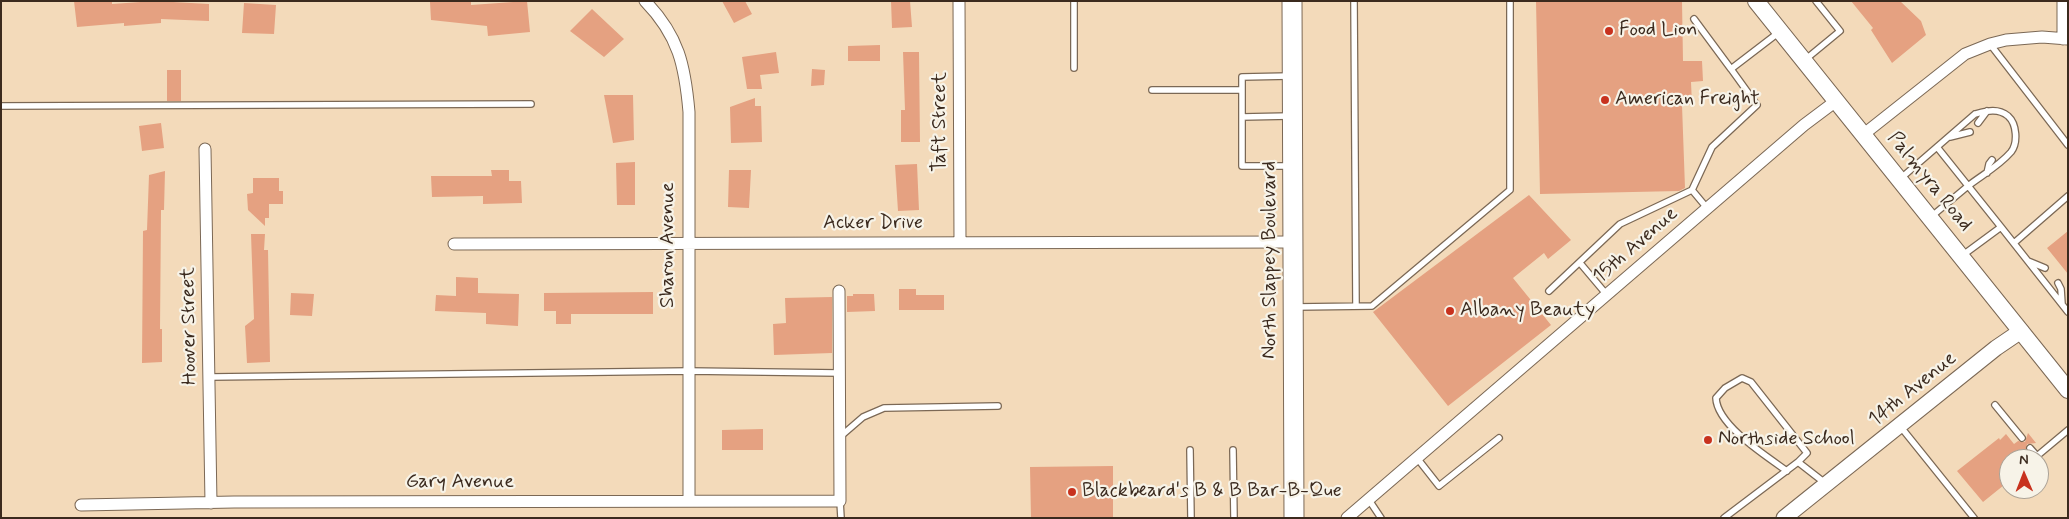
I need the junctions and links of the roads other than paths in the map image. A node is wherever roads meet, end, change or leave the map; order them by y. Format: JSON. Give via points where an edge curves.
{"nodes":[{"id":1,"x":645,"y":1,"type":"edge"},
{"id":2,"x":959,"y":1,"type":"edge"},
{"id":3,"x":1074,"y":1,"type":"edge"},
{"id":4,"x":1292,"y":1,"type":"edge"},
{"id":5,"x":1354,"y":1,"type":"edge"},
{"id":6,"x":1510,"y":1,"type":"edge"},
{"id":7,"x":1756,"y":1,"type":"edge"},
{"id":8,"x":1816,"y":1,"type":"edge"},
{"id":9,"x":2063,"y":1,"type":"edge"},
{"id":10,"x":1694,"y":19,"type":"dead end"},
{"id":11,"x":1780,"y":31,"type":"junction"},
{"id":12,"x":2065,"y":39,"type":"edge"},
{"id":13,"x":1990,"y":44,"type":"junction"},
{"id":14,"x":1804,"y":61,"type":"junction"},
{"id":15,"x":1074,"y":68,"type":"dead end"},
{"id":16,"x":1731,"y":69,"type":"junction"},
{"id":17,"x":1292,"y":76,"type":"junction"},
{"id":18,"x":1152,"y":90,"type":"dead end"},
{"id":19,"x":1242,"y":90,"type":"junction"},
{"id":20,"x":1836,"y":101,"type":"junction"},
{"id":21,"x":531,"y":104,"type":"dead end"},
{"id":22,"x":1,"y":106,"type":"edge"},
{"id":23,"x":1987,"y":110,"type":"junction"},
{"id":24,"x":1292,"y":116,"type":"junction"},
{"id":25,"x":1242,"y":118,"type":"junction"},
{"id":26,"x":1978,"y":123,"type":"dead end"},
{"id":27,"x":1970,"y":132,"type":"dead end"},
{"id":28,"x":1864,"y":134,"type":"junction"},
{"id":29,"x":1948,"y":138,"type":"junction"},
{"id":30,"x":2068,"y":145,"type":"edge"},
{"id":31,"x":1937,"y":147,"type":"junction"},
{"id":32,"x":205,"y":149,"type":"dead end"},
{"id":33,"x":2013,"y":149,"type":"junction"},
{"id":34,"x":2001,"y":153,"type":"dead end"},
{"id":35,"x":1992,"y":160,"type":"dead end"},
{"id":36,"x":1293,"y":166,"type":"junction"},
{"id":37,"x":1987,"y":173,"type":"junction"},
{"id":38,"x":1900,"y":179,"type":"junction"},
{"id":39,"x":1969,"y":185,"type":"junction"},
{"id":40,"x":1692,"y":190,"type":"junction"},
{"id":41,"x":2068,"y":196,"type":"edge"},
{"id":42,"x":1708,"y":209,"type":"junction"},
{"id":43,"x":1930,"y":217,"type":"junction"},
{"id":44,"x":2001,"y":227,"type":"junction"},
{"id":45,"x":960,"y":242,"type":"junction"},
{"id":46,"x":1293,"y":242,"type":"junction"},
{"id":47,"x":2014,"y":243,"type":"junction"},
{"id":48,"x":454,"y":244,"type":"dead end"},
{"id":49,"x":688,"y":244,"type":"junction"},
{"id":50,"x":1961,"y":256,"type":"junction"},
{"id":51,"x":2028,"y":261,"type":"junction"},
{"id":52,"x":1580,"y":263,"type":"junction"},
{"id":53,"x":2045,"y":268,"type":"dead end"},
{"id":54,"x":2058,"y":283,"type":"dead end"},
{"id":55,"x":839,"y":291,"type":"dead end"},
{"id":56,"x":1549,"y":291,"type":"dead end"},
{"id":57,"x":1607,"y":295,"type":"junction"},
{"id":58,"x":2062,"y":304,"type":"junction"},
{"id":59,"x":1356,"y":306,"type":"junction"},
{"id":60,"x":1293,"y":307,"type":"junction"},
{"id":61,"x":2068,"y":312,"type":"edge"},
{"id":62,"x":2021,"y":331,"type":"junction"},
{"id":63,"x":688,"y":371,"type":"junction"},
{"id":64,"x":839,"y":373,"type":"junction"},
{"id":65,"x":211,"y":377,"type":"junction"},
{"id":66,"x":2065,"y":382,"type":"edge"},
{"id":67,"x":1995,"y":405,"type":"dead end"},
{"id":68,"x":998,"y":406,"type":"dead end"},
{"id":69,"x":1900,"y":426,"type":"junction"},
{"id":70,"x":2068,"y":430,"type":"edge"},
{"id":71,"x":840,"y":438,"type":"junction"},
{"id":72,"x":1499,"y":438,"type":"dead end"},
{"id":73,"x":2022,"y":438,"type":"dead end"},
{"id":74,"x":2030,"y":448,"type":"dead end"},
{"id":75,"x":1190,"y":450,"type":"dead end"},
{"id":76,"x":1233,"y":450,"type":"dead end"},
{"id":77,"x":1417,"y":458,"type":"junction"},
{"id":78,"x":1798,"y":462,"type":"junction"},
{"id":79,"x":1787,"y":471,"type":"junction"},
{"id":80,"x":1825,"y":483,"type":"junction"},
{"id":81,"x":689,"y":500,"type":"junction"},
{"id":82,"x":1369,"y":500,"type":"junction"},
{"id":83,"x":840,"y":501,"type":"junction"},
{"id":84,"x":211,"y":503,"type":"junction"},
{"id":85,"x":81,"y":505,"type":"dead end"},
{"id":86,"x":841,"y":518,"type":"edge"},
{"id":87,"x":1191,"y":518,"type":"edge"},
{"id":88,"x":1234,"y":518,"type":"edge"},
{"id":89,"x":1294,"y":518,"type":"edge"},
{"id":90,"x":1347,"y":518,"type":"edge"},
{"id":91,"x":1381,"y":518,"type":"edge"},
{"id":92,"x":1724,"y":518,"type":"edge"},
{"id":93,"x":1784,"y":518,"type":"edge"},
{"id":94,"x":1974,"y":518,"type":"edge"}],
"edges":[{"from":1,"to":49,"type":"street","name":"Sharon Avenue","via":[[668,30],[685,71],[689,112]]},
{"from":2,"to":45,"type":"street","name":"Taft Street"},
{"from":3,"to":15,"type":"lane"},
{"from":4,"to":17,"type":"main road","name":"North Slappey Boulevard"},
{"from":5,"to":59,"type":"lane"},
{"from":6,"to":59,"type":"lane","via":[[1510,190],[1372,306]]},
{"from":7,"to":11,"type":"main road","name":"Palmyra Road"},
{"from":8,"to":14,"type":"lane","via":[[1840,31]]},
{"from":9,"to":12,"type":"street"},
{"from":10,"to":16,"type":"lane"},
{"from":11,"to":14,"type":"main road","name":"Palmyra Road"},
{"from":11,"to":16,"type":"lane"},
{"from":12,"to":13,"type":"street","via":[[2042,37]]},
{"from":13,"to":28,"type":"street","via":[[1966,54]]},
{"from":13,"to":30,"type":"lane"},
{"from":14,"to":20,"type":"main road","name":"Palmyra Road"},
{"from":16,"to":40,"type":"lane","via":[[1757,105],[1712,147]]},
{"from":17,"to":19,"type":"lane","via":[[1242,77]]},
{"from":17,"to":24,"type":"main road","name":"North Slappey Boulevard"},
{"from":18,"to":19,"type":"lane"},
{"from":19,"to":25,"type":"lane"},
{"from":20,"to":28,"type":"main road","name":"Palmyra Road"},
{"from":20,"to":42,"type":"street","name":"15th Avenue"},
{"from":21,"to":22,"type":"lane"},
{"from":23,"to":26,"type":"lane"},
{"from":23,"to":29,"type":"lane","via":[[1975,114]]},
{"from":23,"to":33,"type":"lane","via":[[2000,111],[2010,118],[2015,130]]},
{"from":24,"to":25,"type":"lane"},
{"from":24,"to":36,"type":"main road","name":"North Slappey Boulevard"},
{"from":25,"to":36,"type":"lane","via":[[1242,166]]},
{"from":27,"to":29,"type":"lane"},
{"from":28,"to":38,"type":"main road","name":"Palmyra Road"},
{"from":29,"to":31,"type":"lane"},
{"from":31,"to":38,"type":"lane"},
{"from":31,"to":39,"type":"lane"},
{"from":32,"to":65,"type":"street","name":"Hoover Street"},
{"from":33,"to":34,"type":"lane"},
{"from":33,"to":37,"type":"lane"},
{"from":35,"to":37,"type":"lane"},
{"from":36,"to":46,"type":"main road","name":"North Slappey Boulevard"},
{"from":37,"to":39,"type":"lane"},
{"from":38,"to":43,"type":"main road","name":"Palmyra Road"},
{"from":39,"to":43,"type":"lane"},
{"from":39,"to":44,"type":"lane"},
{"from":40,"to":42,"type":"lane"},
{"from":40,"to":52,"type":"lane","via":[[1620,224]]},
{"from":41,"to":47,"type":"lane"},
{"from":42,"to":57,"type":"street","name":"15th Avenue"},
{"from":43,"to":50,"type":"main road","name":"Palmyra Road"},
{"from":44,"to":47,"type":"lane"},
{"from":44,"to":50,"type":"lane"},
{"from":45,"to":46,"type":"street","name":"Acker Drive"},
{"from":45,"to":49,"type":"street","name":"Acker Drive"},
{"from":46,"to":60,"type":"main road","name":"North Slappey Boulevard"},
{"from":47,"to":51,"type":"lane"},
{"from":48,"to":49,"type":"street","name":"Acker Drive"},
{"from":49,"to":63,"type":"street","name":"Sharon Avenue"},
{"from":50,"to":62,"type":"main road","name":"Palmyra Road"},
{"from":51,"to":53,"type":"lane"},
{"from":51,"to":58,"type":"lane"},
{"from":52,"to":56,"type":"lane"},
{"from":52,"to":57,"type":"lane"},
{"from":54,"to":58,"type":"lane"},
{"from":55,"to":64,"type":"street"},
{"from":57,"to":77,"type":"street","name":"15th Avenue"},
{"from":58,"to":61,"type":"lane"},
{"from":59,"to":60,"type":"lane"},
{"from":60,"to":89,"type":"main road","name":"North Slappey Boulevard"},
{"from":62,"to":66,"type":"main road","name":"Palmyra Road"},
{"from":62,"to":69,"type":"street","name":"14th Avenue"},
{"from":63,"to":64,"type":"lane"},
{"from":63,"to":65,"type":"lane"},
{"from":63,"to":81,"type":"street","name":"Sharon Avenue"},
{"from":64,"to":71,"type":"street"},
{"from":65,"to":84,"type":"street","name":"Hoover Street"},
{"from":67,"to":73,"type":"lane"},
{"from":68,"to":71,"type":"lane","via":[[884,408],[863,417]]},
{"from":69,"to":80,"type":"street","name":"14th Avenue"},
{"from":69,"to":94,"type":"lane"},
{"from":70,"to":74,"type":"lane","via":[[2037,456]]},
{"from":71,"to":83,"type":"street"},
{"from":72,"to":77,"type":"lane","via":[[1439,486]]},
{"from":75,"to":87,"type":"lane"},
{"from":76,"to":88,"type":"lane"},
{"from":77,"to":82,"type":"street","name":"15th Avenue"},
{"from":78,"to":79,"type":"lane"},
{"from":78,"to":79,"type":"lane","via":[[1806,453],[1751,382],[1742,378],[1725,388],[1716,398],[1716,407],[1725,420]]},
{"from":78,"to":80,"type":"lane"},
{"from":79,"to":92,"type":"lane"},
{"from":80,"to":93,"type":"street","name":"14th Avenue"},
{"from":81,"to":83,"type":"street","name":"Gary Avenue"},
{"from":81,"to":84,"type":"street","name":"Gary Avenue"},
{"from":82,"to":90,"type":"street","name":"15th Avenue"},
{"from":82,"to":91,"type":"lane"},
{"from":83,"to":86,"type":"lane"},
{"from":84,"to":85,"type":"street","name":"Gary Avenue"}]}
